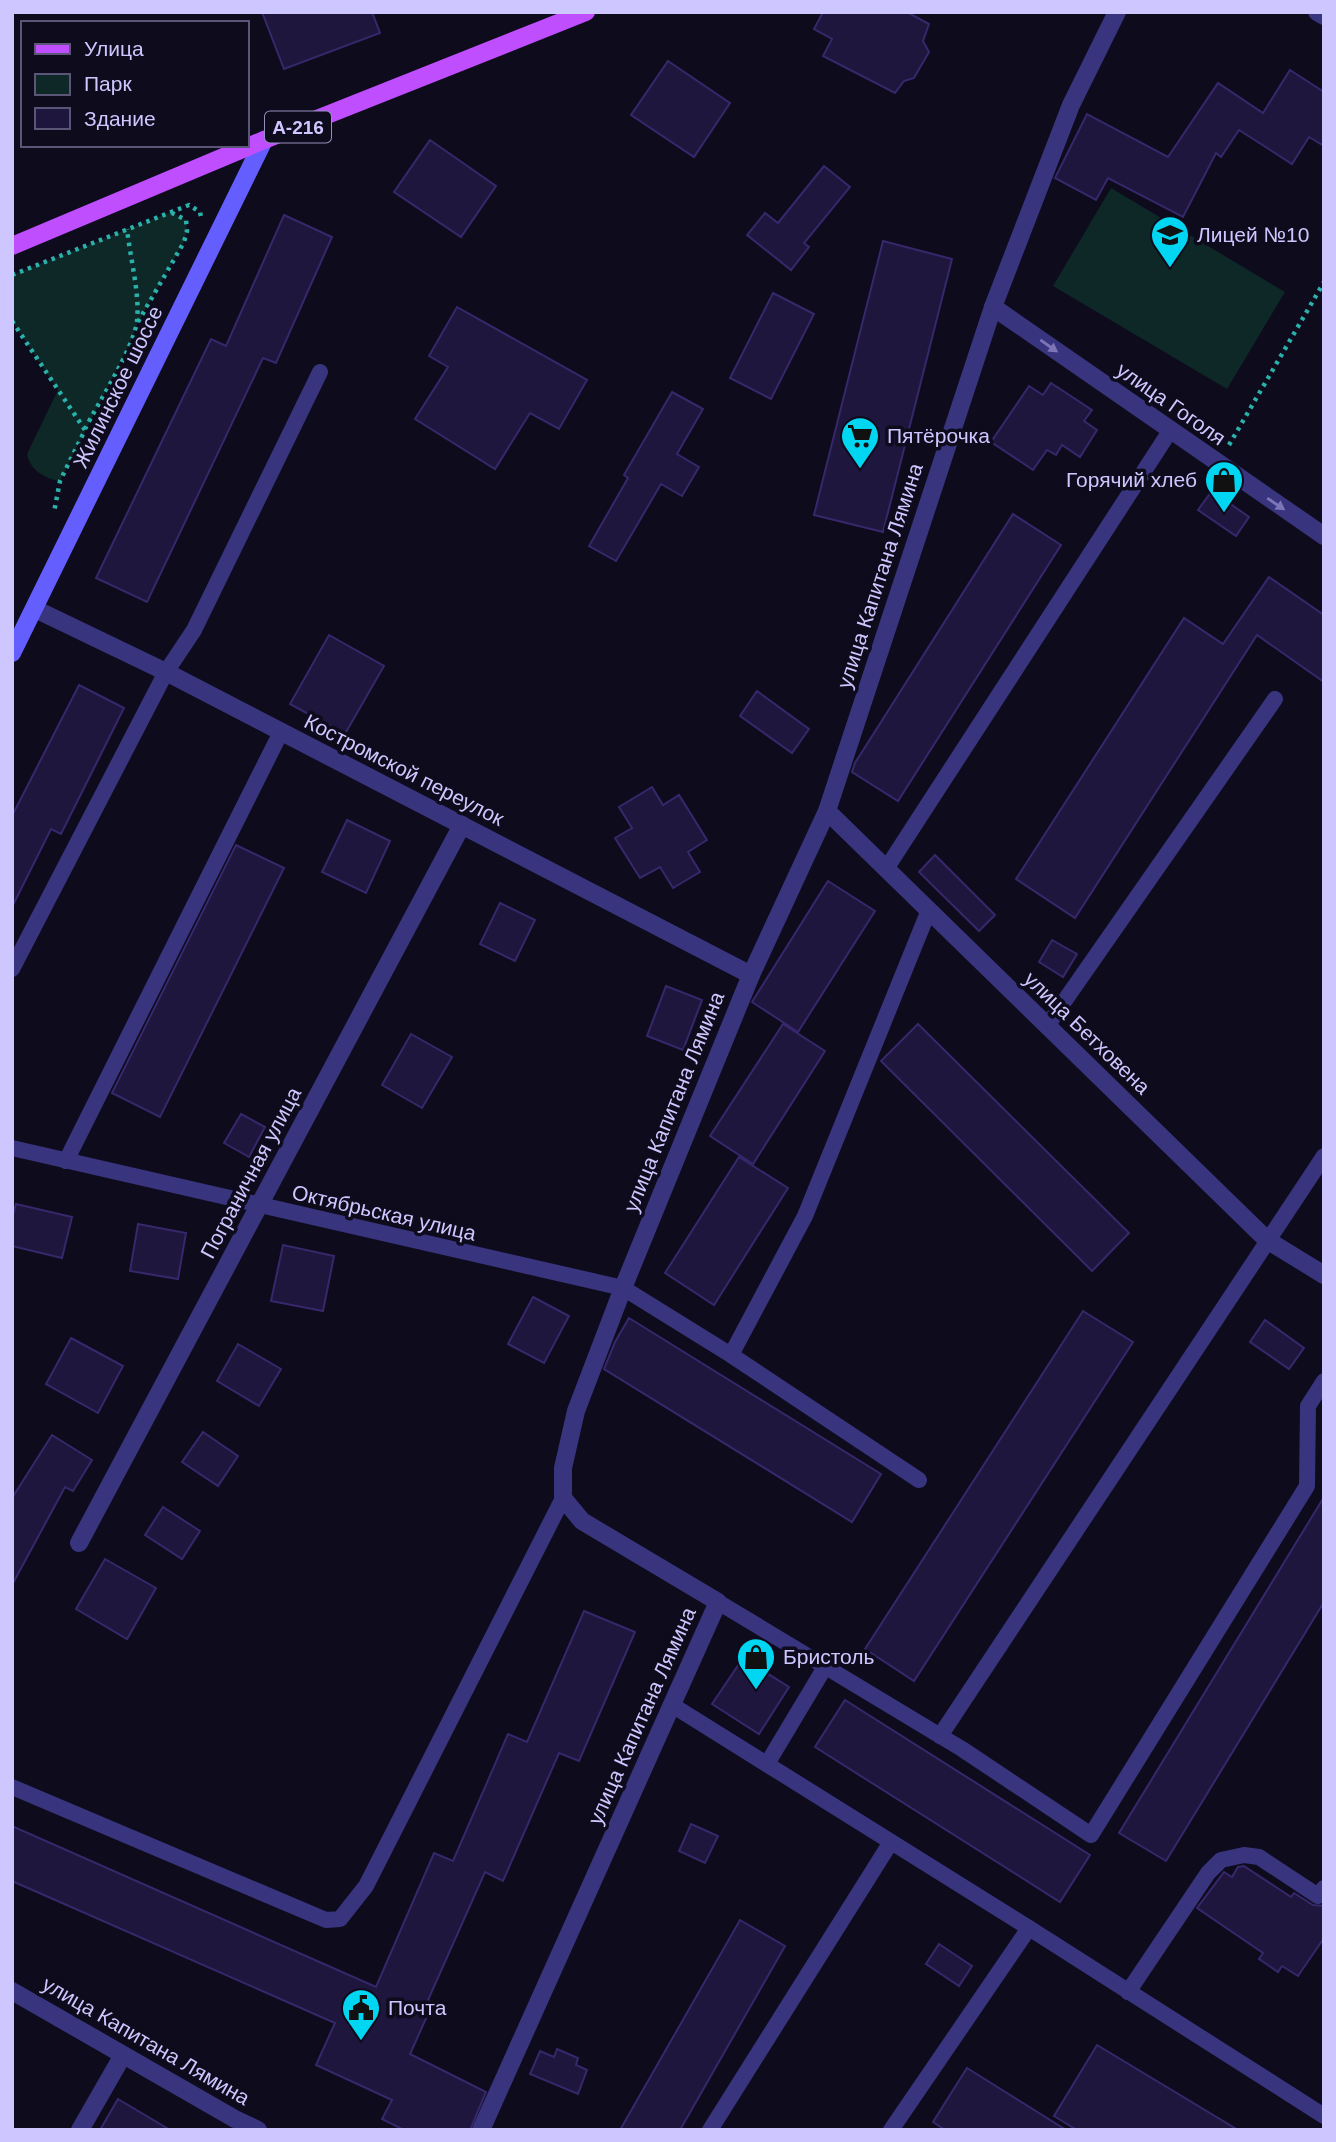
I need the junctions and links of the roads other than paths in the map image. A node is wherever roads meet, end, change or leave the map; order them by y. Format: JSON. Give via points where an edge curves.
{"nodes":[{"id":1,"x":586,"y":12,"type":"edge"},
{"id":2,"x":1117,"y":12,"type":"edge"},
{"id":3,"x":1317,"y":12,"type":"edge"},
{"id":4,"x":1324,"y":16,"type":"edge"},
{"id":5,"x":264,"y":140,"type":"junction"},
{"id":6,"x":247,"y":147,"type":"edge"},
{"id":7,"x":248,"y":147,"type":"edge"},
{"id":8,"x":12,"y":246,"type":"edge"},
{"id":9,"x":993,"y":307,"type":"junction"},
{"id":10,"x":320,"y":372,"type":"dead end"},
{"id":11,"x":1170,"y":431,"type":"junction"},
{"id":12,"x":1324,"y":536,"type":"edge"},
{"id":13,"x":35,"y":609,"type":"junction"},
{"id":14,"x":12,"y":653,"type":"edge"},
{"id":15,"x":166,"y":672,"type":"junction"},
{"id":16,"x":1275,"y":699,"type":"dead end"},
{"id":17,"x":281,"y":732,"type":"junction"},
{"id":18,"x":827,"y":811,"type":"junction"},
{"id":19,"x":462,"y":825,"type":"junction"},
{"id":20,"x":886,"y":870,"type":"junction"},
{"id":21,"x":929,"y":910,"type":"junction"},
{"id":22,"x":12,"y":969,"type":"edge"},
{"id":23,"x":751,"y":975,"type":"junction"},
{"id":24,"x":1048,"y":1026,"type":"junction"},
{"id":25,"x":12,"y":1148,"type":"edge"},
{"id":26,"x":1324,"y":1156,"type":"edge"},
{"id":27,"x":66,"y":1161,"type":"junction"},
{"id":28,"x":259,"y":1206,"type":"junction"},
{"id":29,"x":1266,"y":1240,"type":"junction"},
{"id":30,"x":1324,"y":1275,"type":"edge"},
{"id":31,"x":623,"y":1288,"type":"junction"},
{"id":32,"x":731,"y":1356,"type":"junction"},
{"id":33,"x":1324,"y":1381,"type":"edge"},
{"id":34,"x":919,"y":1480,"type":"dead end"},
{"id":35,"x":563,"y":1498,"type":"junction"},
{"id":36,"x":79,"y":1543,"type":"dead end"},
{"id":37,"x":718,"y":1602,"type":"junction"},
{"id":38,"x":825,"y":1667,"type":"junction"},
{"id":39,"x":672,"y":1705,"type":"junction"},
{"id":40,"x":940,"y":1736,"type":"junction"},
{"id":41,"x":767,"y":1764,"type":"junction"},
{"id":42,"x":12,"y":1787,"type":"edge"},
{"id":43,"x":891,"y":1842,"type":"junction"},
{"id":44,"x":1324,"y":1888,"type":"edge"},
{"id":45,"x":1029,"y":1928,"type":"junction"},
{"id":46,"x":12,"y":1991,"type":"edge"},
{"id":47,"x":1128,"y":1992,"type":"junction"},
{"id":48,"x":123,"y":2055,"type":"junction"},
{"id":49,"x":1324,"y":2116,"type":"edge"},
{"id":50,"x":80,"y":2130,"type":"edge"},
{"id":51,"x":258,"y":2130,"type":"edge"},
{"id":52,"x":481,"y":2130,"type":"edge"},
{"id":53,"x":710,"y":2130,"type":"edge"},
{"id":54,"x":891,"y":2130,"type":"edge"}],
"edges":[{"from":1,"to":5,"type":"main road","number":"А-216"},
{"from":2,"to":9,"type":"street","name":"улица Капитана Лямина","via":[[1071,105]]},
{"from":3,"to":4,"type":"street"},
{"from":5,"to":7,"type":"main road","number":"А-216"},
{"from":5,"to":13,"type":"street","name":"Жилинское шоссе"},
{"from":6,"to":8,"type":"main road","number":"А-216"},
{"from":9,"to":11,"type":"street","name":"улица Гоголя","one_way":true},
{"from":9,"to":18,"type":"street","name":"улица Капитана Лямина"},
{"from":10,"to":15,"type":"lane","via":[[194,630]]},
{"from":11,"to":12,"type":"street","name":"улица Гоголя","one_way":true},
{"from":11,"to":20,"type":"lane"},
{"from":13,"to":14,"type":"street","name":"Жилинское шоссе"},
{"from":13,"to":15,"type":"street","name":"Костромской переулок"},
{"from":15,"to":17,"type":"street","name":"Костромской переулок"},
{"from":15,"to":22,"type":"lane"},
{"from":16,"to":24,"type":"lane"},
{"from":17,"to":19,"type":"street","name":"Костромской переулок"},
{"from":17,"to":27,"type":"lane"},
{"from":18,"to":20,"type":"street","name":"улица Бетховена"},
{"from":18,"to":23,"type":"street","name":"улица Капитана Лямина"},
{"from":19,"to":23,"type":"street","name":"Костромской переулок"},
{"from":19,"to":28,"type":"street","name":"Пограничная улица"},
{"from":20,"to":21,"type":"street","name":"улица Бетховена"},
{"from":21,"to":24,"type":"street","name":"улица Бетховена"},
{"from":21,"to":32,"type":"lane","via":[[805,1216]]},
{"from":23,"to":31,"type":"street","name":"улица Капитана Лямина"},
{"from":24,"to":29,"type":"street","name":"улица Бетховена"},
{"from":25,"to":27,"type":"lane","name":"Октябрьская улица"},
{"from":26,"to":29,"type":"lane"},
{"from":27,"to":28,"type":"lane","name":"Октябрьская улица"},
{"from":28,"to":31,"type":"lane","name":"Октябрьская улица"},
{"from":28,"to":36,"type":"street","name":"Пограничная улица"},
{"from":29,"to":30,"type":"street","name":"улица Бетховена"},
{"from":29,"to":40,"type":"lane"},
{"from":31,"to":32,"type":"lane","name":"Октябрьская улица"},
{"from":31,"to":35,"type":"street","name":"улица Капитана Лямина","via":[[576,1411],[563,1468]]},
{"from":32,"to":34,"type":"lane","name":"Октябрьская улица"},
{"from":33,"to":40,"type":"lane","via":[[1308,1406],[1307,1486],[1091,1835]]},
{"from":35,"to":37,"type":"street","name":"улица Капитана Лямина","via":[[582,1521]]},
{"from":35,"to":42,"type":"lane","via":[[366,1886],[340,1919],[326,1920]]},
{"from":37,"to":38,"type":"lane"},
{"from":37,"to":39,"type":"street","name":"улица Капитана Лямина"},
{"from":38,"to":40,"type":"lane"},
{"from":38,"to":41,"type":"lane"},
{"from":39,"to":41,"type":"lane"},
{"from":39,"to":52,"type":"street","name":"улица Капитана Лямина"},
{"from":41,"to":43,"type":"lane"},
{"from":43,"to":45,"type":"lane"},
{"from":43,"to":53,"type":"lane"},
{"from":44,"to":47,"type":"lane","via":[[1318,1896],[1259,1857],[1221,1860],[1208,1872]]},
{"from":45,"to":47,"type":"lane"},
{"from":45,"to":54,"type":"lane"},
{"from":46,"to":48,"type":"street","name":"улица Капитана Лямина"},
{"from":47,"to":49,"type":"lane"},
{"from":48,"to":50,"type":"street"},
{"from":48,"to":51,"type":"street","name":"улица Капитана Лямина"}]}
